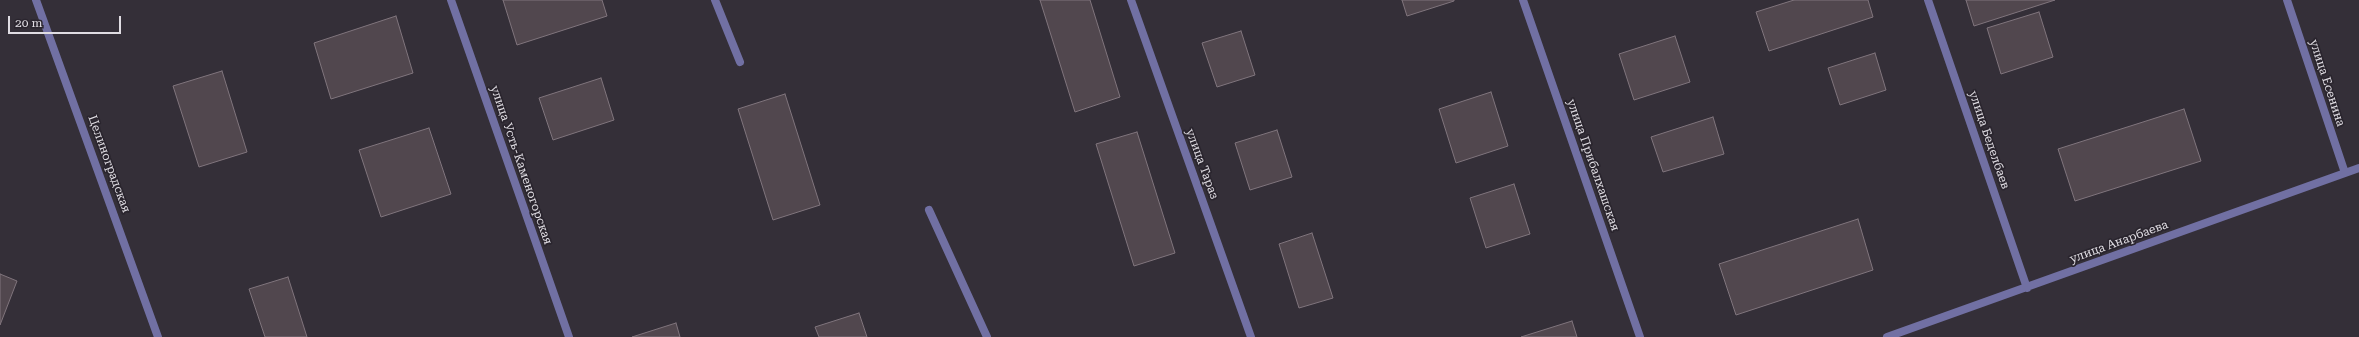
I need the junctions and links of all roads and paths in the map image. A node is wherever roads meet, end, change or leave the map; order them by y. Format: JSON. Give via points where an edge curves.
{"nodes":[{"id":1,"x":36,"y":0,"type":"edge"},
{"id":2,"x":451,"y":0,"type":"edge"},
{"id":3,"x":715,"y":0,"type":"edge"},
{"id":4,"x":1131,"y":0,"type":"edge"},
{"id":5,"x":1523,"y":0,"type":"edge"},
{"id":6,"x":1928,"y":0,"type":"edge"},
{"id":7,"x":2287,"y":0,"type":"edge"},
{"id":8,"x":740,"y":62,"type":"dead end"},
{"id":9,"x":2359,"y":168,"type":"edge"},
{"id":10,"x":2345,"y":173,"type":"junction"},
{"id":11,"x":929,"y":210,"type":"dead end"},
{"id":12,"x":2027,"y":288,"type":"junction"},
{"id":13,"x":158,"y":337,"type":"edge"},
{"id":14,"x":569,"y":337,"type":"edge"},
{"id":15,"x":987,"y":337,"type":"edge"},
{"id":16,"x":1251,"y":337,"type":"edge"},
{"id":17,"x":1640,"y":337,"type":"edge"},
{"id":18,"x":1887,"y":337,"type":"edge"}],
"edges":[{"from":1,"to":13,"type":"street","name":"Целиноградская"},
{"from":2,"to":14,"type":"street","name":"улица Усть-Каменогорская"},
{"from":3,"to":8,"type":"street"},
{"from":4,"to":16,"type":"street","name":"улица Тараз"},
{"from":5,"to":17,"type":"street","name":"улица Прибалхашская"},
{"from":6,"to":12,"type":"street","name":"улица Беделбаев"},
{"from":7,"to":10,"type":"street","name":"улица Есенина"},
{"from":9,"to":10,"type":"street","name":"улица Анарбаева"},
{"from":10,"to":12,"type":"street","name":"улица Анарбаева"},
{"from":11,"to":15,"type":"street"},
{"from":12,"to":18,"type":"street","name":"улица Анарбаева"}]}
